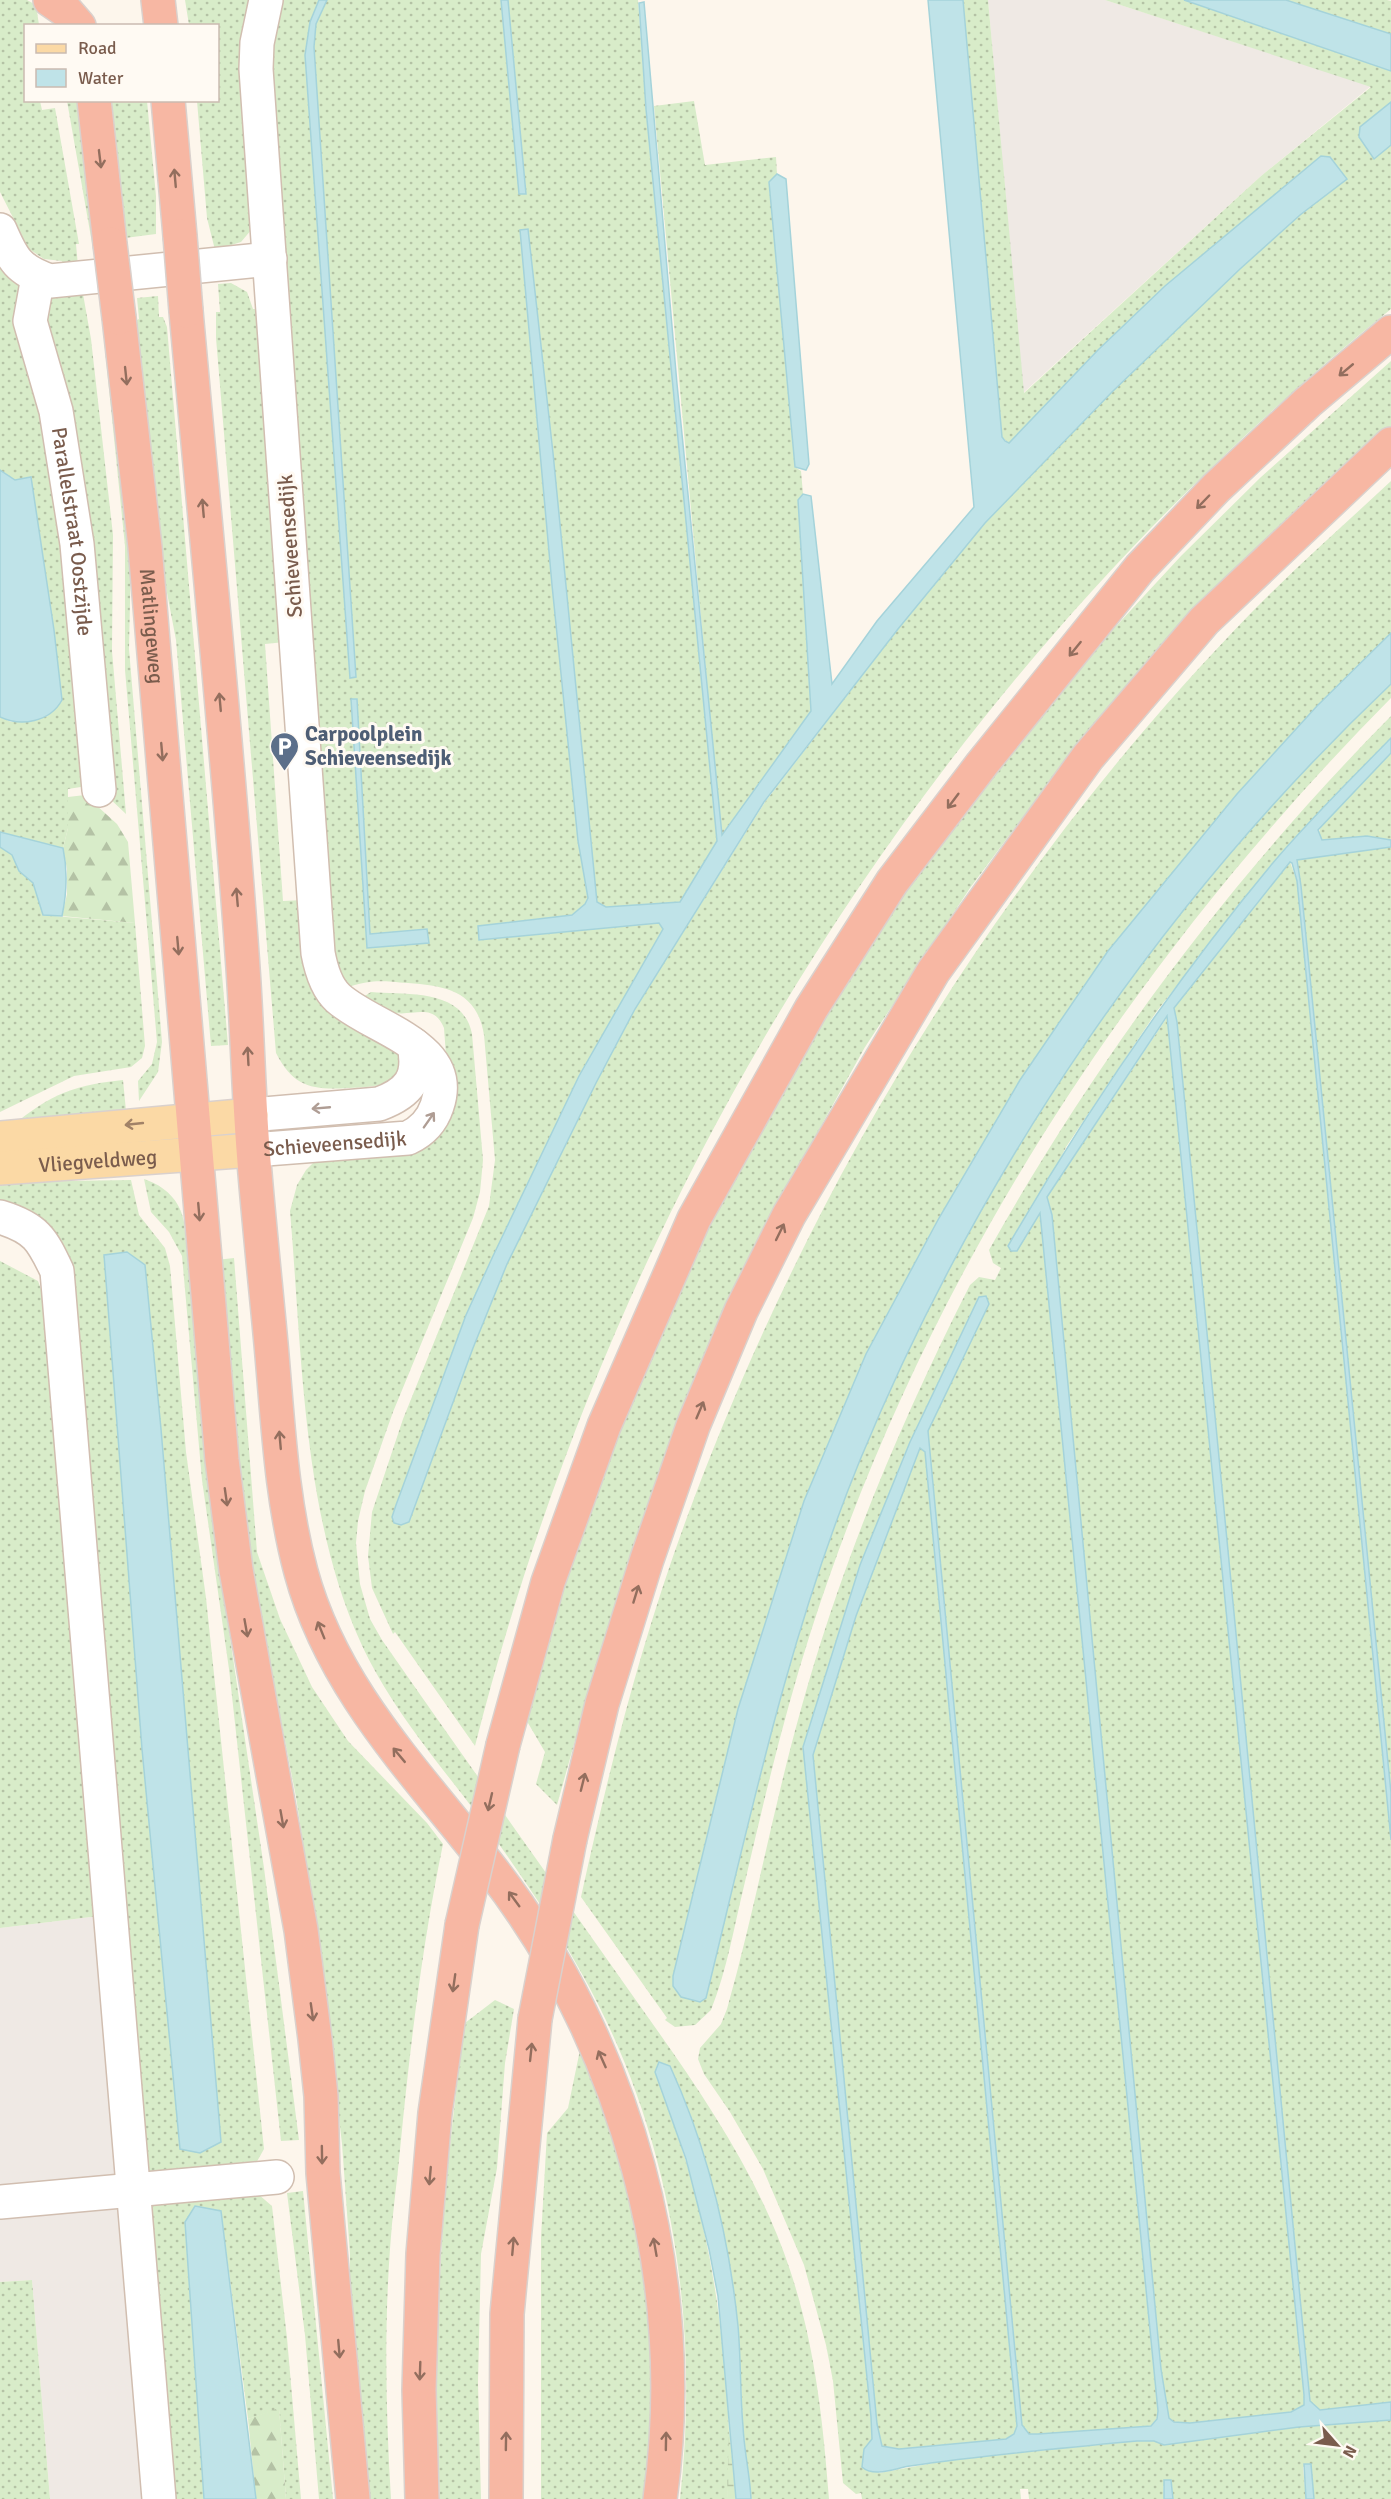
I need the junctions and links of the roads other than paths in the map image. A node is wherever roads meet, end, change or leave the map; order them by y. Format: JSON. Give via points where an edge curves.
{"nodes":[{"id":1,"x":50,"y":0,"type":"edge"},
{"id":2,"x":81,"y":0,"type":"edge"},
{"id":3,"x":158,"y":0,"type":"edge"},
{"id":4,"x":266,"y":0,"type":"edge"},
{"id":5,"x":77,"y":24,"type":"edge"},
{"id":6,"x":85,"y":24,"type":"edge"},
{"id":7,"x":161,"y":24,"type":"edge"},
{"id":8,"x":94,"y":102,"type":"edge"},
{"id":9,"x":168,"y":102,"type":"edge"},
{"id":10,"x":0,"y":230,"type":"edge"},
{"id":11,"x":270,"y":259,"type":"junction"},
{"id":12,"x":38,"y":277,"type":"junction"},
{"id":13,"x":1391,"y":332,"type":"edge"},
{"id":14,"x":1391,"y":444,"type":"edge"},
{"id":15,"x":99,"y":790,"type":"dead end"},
{"id":16,"x":414,"y":1045,"type":"junction"},
{"id":17,"x":251,"y":1115,"type":"junction"},
{"id":18,"x":192,"y":1120,"type":"junction"},
{"id":19,"x":0,"y":1138,"type":"edge"},
{"id":20,"x":253,"y":1150,"type":"junction"},
{"id":21,"x":195,"y":1154,"type":"junction"},
{"id":22,"x":0,"y":1168,"type":"edge"},
{"id":23,"x":0,"y":1218,"type":"edge"},
{"id":24,"x":277,"y":2177,"type":"dead end"},
{"id":25,"x":133,"y":2191,"type":"junction"},
{"id":26,"x":0,"y":2202,"type":"edge"},
{"id":27,"x":159,"y":2499,"type":"edge"},
{"id":28,"x":353,"y":2499,"type":"edge"},
{"id":29,"x":422,"y":2499,"type":"edge"},
{"id":30,"x":506,"y":2499,"type":"edge"},
{"id":31,"x":660,"y":2499,"type":"edge"}],
"edges":[{"from":1,"to":5,"type":"highway"},
{"from":2,"to":6,"type":"main road"},
{"from":3,"to":7,"type":"highway"},
{"from":4,"to":11,"type":"street","name":"Schieveensedijk","via":[[258,33],[256,69]]},
{"from":8,"to":18,"type":"highway","name":"Matlingeweg","one_way":true,"bridge":true,"via":[[145,547]]},
{"from":17,"to":9,"type":"highway","one_way":true,"bridge":true,"via":[[242,955]]},
{"from":10,"to":12,"type":"street","via":[[14,260]]},
{"from":11,"to":12,"type":"street","via":[[62,282]]},
{"from":11,"to":16,"type":"street","name":"Schieveensedijk","via":[[321,970],[338,998]]},
{"from":12,"to":15,"type":"street","name":"Parallelstraat Oostzijde","via":[[30,321],[56,411],[77,544]]},
{"from":13,"to":29,"type":"highway","one_way":true,"bridge":true,"via":[[1216,488],[1140,568],[982,764],[892,882],[811,1008],[694,1219],[604,1426],[548,1582],[504,1745],[462,1925],[435,2113],[423,2253],[419,2390]]},
{"from":30,"to":14,"type":"highway","one_way":true,"bridge":true,"via":[[507,2314],[535,2019],[570,1839],[602,1704],[693,1426],[741,1311],[795,1204],[933,972],[1088,757],[1204,621]]},
{"from":16,"to":17,"type":"street","name":"Schieveensedijk","one_way":true,"via":[[414,1075],[397,1098],[379,1104]]},
{"from":20,"to":16,"type":"street","name":"Schieveensedijk","one_way":true,"via":[[393,1141],[418,1133],[435,1112],[440,1080],[438,1068]]},
{"from":17,"to":18,"type":"main road","name":"Vliegveldweg"},
{"from":17,"to":20,"type":"highway"},
{"from":18,"to":19,"type":"main road","name":"Vliegveldweg","one_way":true},
{"from":18,"to":21,"type":"highway","name":"Matlingeweg"},
{"from":20,"to":21,"type":"main road","name":"Vliegveldweg"},
{"from":31,"to":20,"type":"highway","one_way":true,"via":[[666,2463],[667,2382],[660,2276],[647,2198],[605,2064],[560,1972],[526,1917],[368,1715],[347,1683],[310,1602],[283,1482]]},
{"from":21,"to":22,"type":"main road","name":"Vliegveldweg"},
{"from":21,"to":28,"type":"highway","name":"Matlingeweg","one_way":true,"via":[[230,1526],[301,1930],[315,2039],[323,2173]]},
{"from":23,"to":25,"type":"street","via":[[18,1223],[42,1240],[57,1271]]},
{"from":24,"to":25,"type":"street"},
{"from":25,"to":26,"type":"street"},
{"from":25,"to":27,"type":"street"}]}
